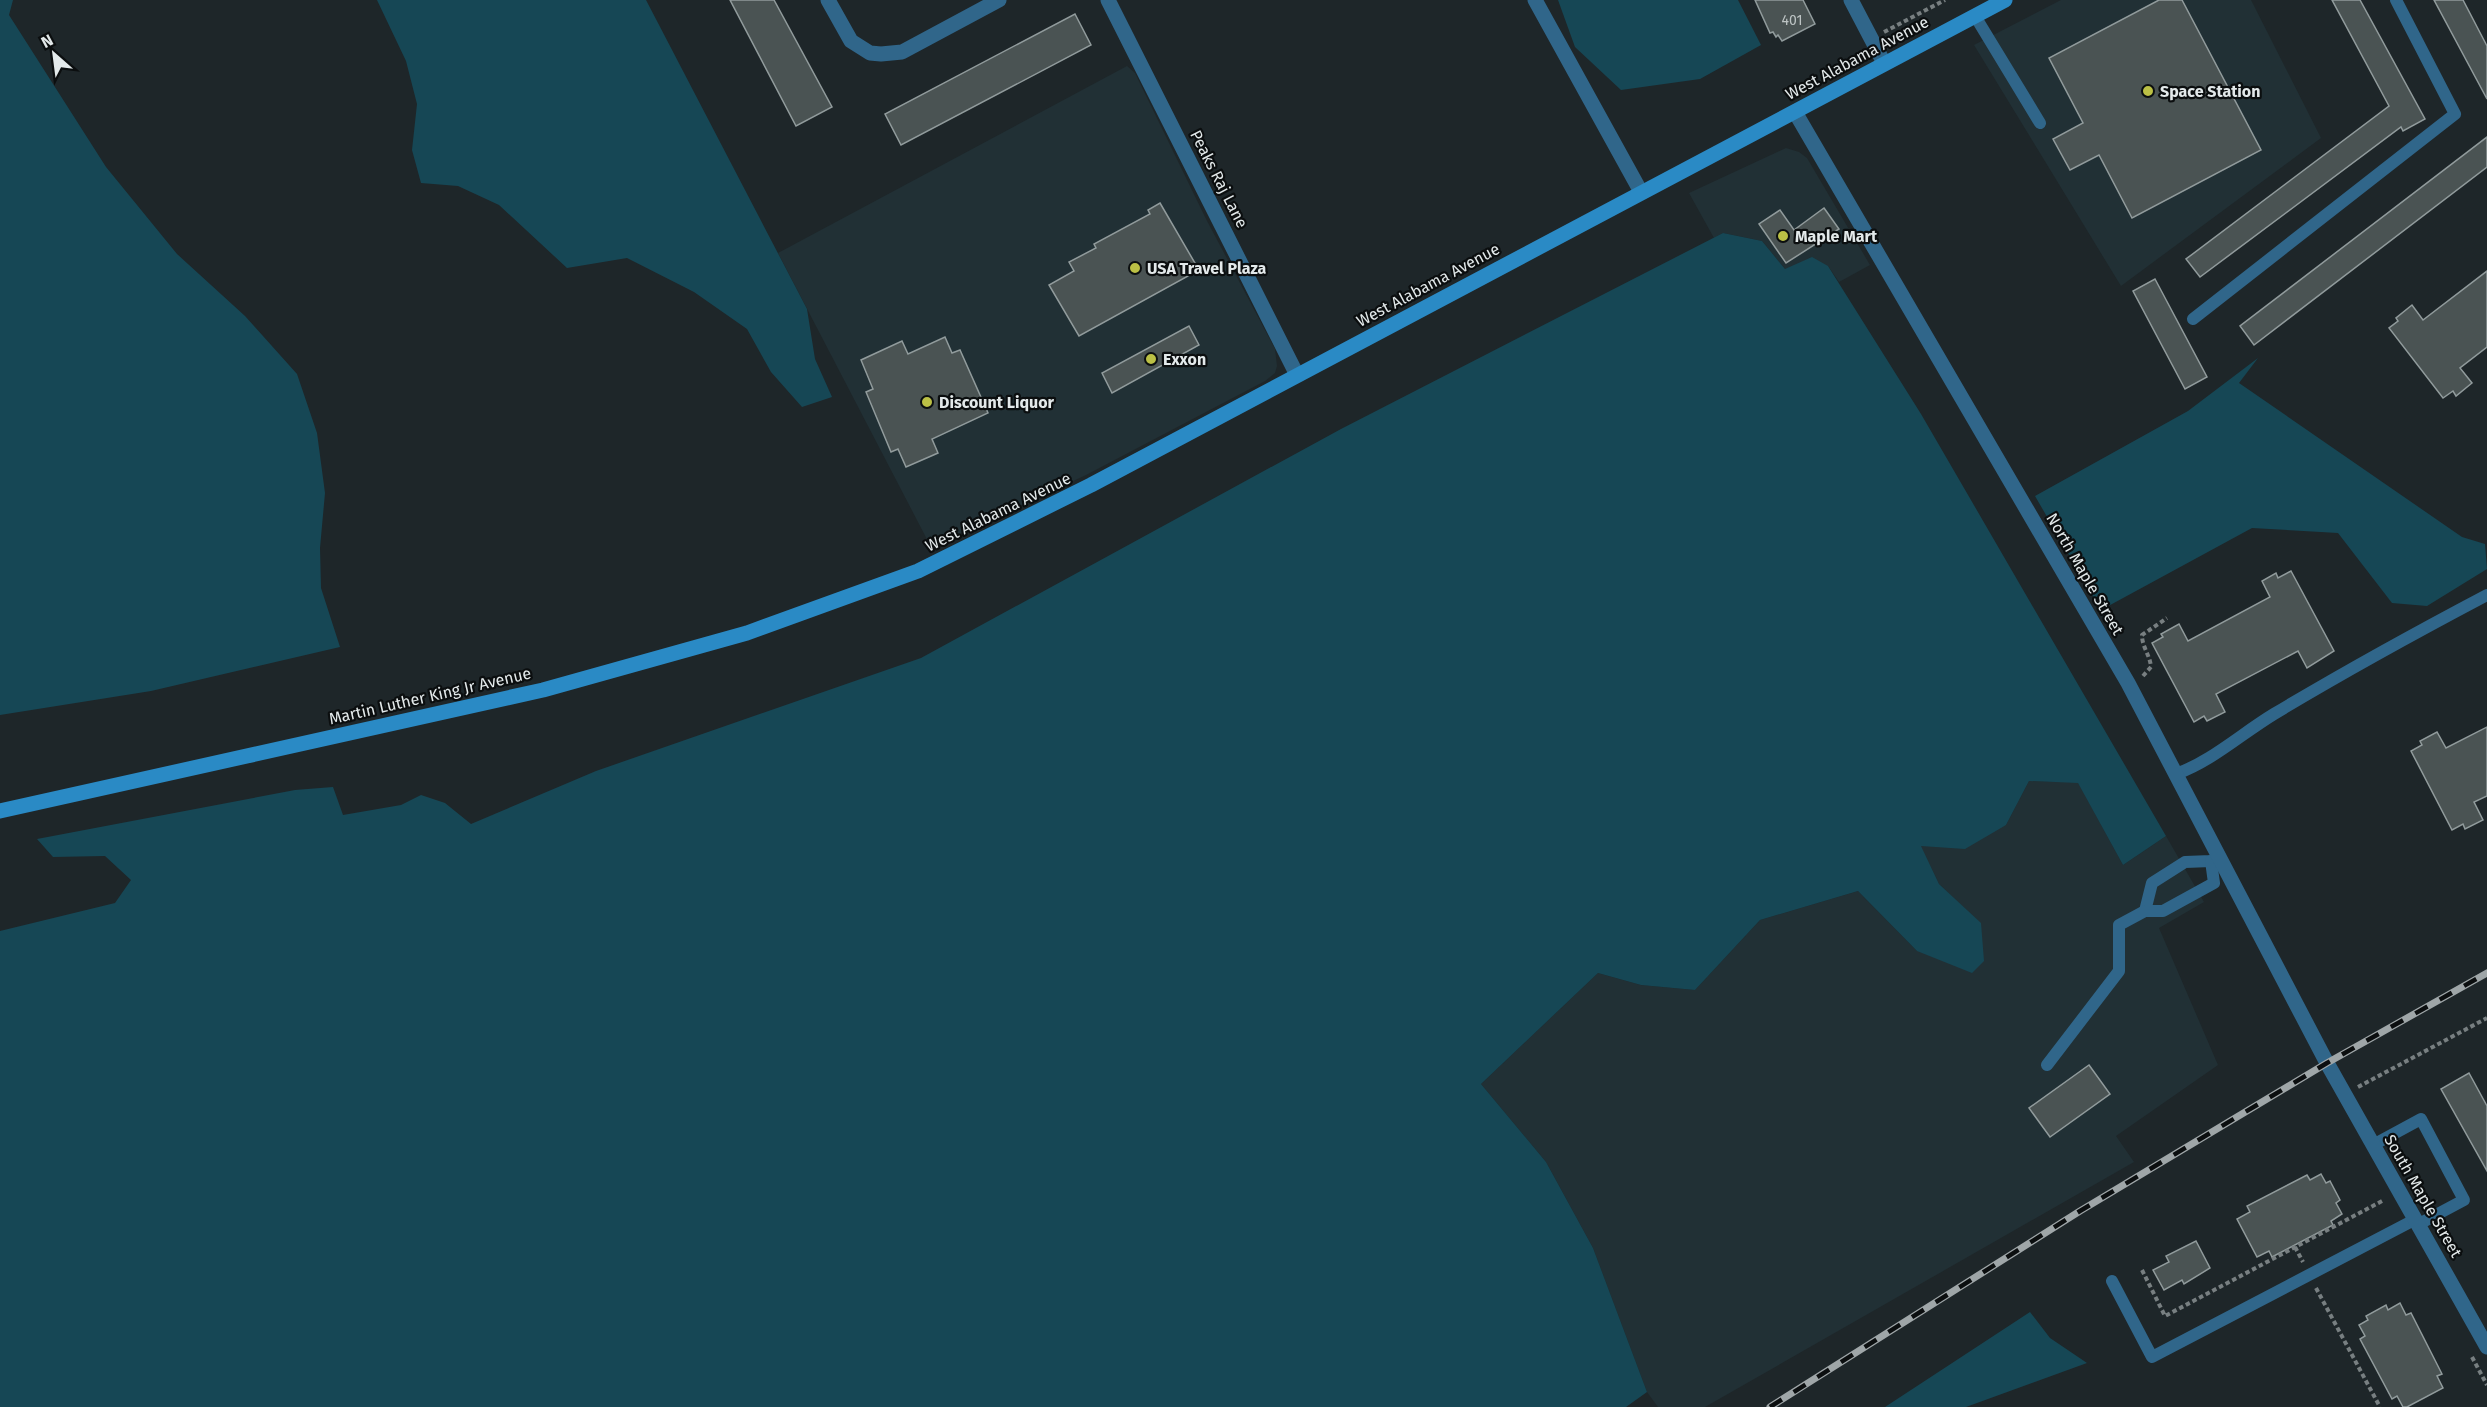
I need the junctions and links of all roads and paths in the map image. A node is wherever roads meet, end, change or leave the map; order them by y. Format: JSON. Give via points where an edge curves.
{"nodes":[{"id":1,"x":828,"y":0,"type":"edge"},
{"id":2,"x":999,"y":0,"type":"edge"},
{"id":3,"x":1108,"y":0,"type":"edge"},
{"id":4,"x":1535,"y":0,"type":"edge"},
{"id":5,"x":1851,"y":0,"type":"edge"},
{"id":6,"x":1945,"y":0,"type":"edge"},
{"id":7,"x":2005,"y":0,"type":"edge"},
{"id":8,"x":2396,"y":0,"type":"edge"},
{"id":9,"x":1975,"y":16,"type":"junction"},
{"id":10,"x":1871,"y":39,"type":"junction"},
{"id":11,"x":1884,"y":63,"type":"junction"},
{"id":12,"x":1795,"y":112,"type":"junction"},
{"id":13,"x":2040,"y":123,"type":"dead end"},
{"id":14,"x":1641,"y":192,"type":"junction"},
{"id":15,"x":2193,"y":319,"type":"dead end"},
{"id":16,"x":1297,"y":375,"type":"junction"},
{"id":17,"x":862,"y":592,"type":"joint"},
{"id":18,"x":2487,"y":595,"type":"edge"},
{"id":19,"x":2168,"y":618,"type":"dead end"},
{"id":20,"x":2140,"y":678,"type":"dead end"},
{"id":21,"x":2176,"y":774,"type":"junction"},
{"id":22,"x":0,"y":811,"type":"edge"},
{"id":23,"x":2215,"y":859,"type":"junction"},
{"id":24,"x":2145,"y":911,"type":"junction"},
{"id":25,"x":2487,"y":1018,"type":"edge"},
{"id":26,"x":2327,"y":1064,"type":"joint"},
{"id":27,"x":2047,"y":1065,"type":"dead end"},
{"id":28,"x":2344,"y":1094,"type":"junction"},
{"id":29,"x":2373,"y":1145,"type":"junction"},
{"id":30,"x":2384,"y":1200,"type":"dead end"},
{"id":31,"x":2417,"y":1221,"type":"junction"},
{"id":32,"x":2295,"y":1247,"type":"junction"},
{"id":33,"x":2142,"y":1270,"type":"dead end"},
{"id":34,"x":2309,"y":1274,"type":"junction"},
{"id":35,"x":2112,"y":1281,"type":"dead end"},
{"id":36,"x":2487,"y":1347,"type":"edge"},
{"id":37,"x":2380,"y":1407,"type":"edge"}],
"edges":[{"from":1,"to":2,"type":"street","via":[[851,41],[870,53],[881,54],[902,52]]},
{"from":3,"to":16,"type":"street","name":"Peaks Raj Lane"},
{"from":4,"to":14,"type":"street"},
{"from":5,"to":10,"type":"street"},
{"from":6,"to":10,"type":"path"},
{"from":7,"to":9,"type":"main road","name":"West Alabama Avenue"},
{"from":8,"to":15,"type":"lane","via":[[2455,114]]},
{"from":9,"to":11,"type":"main road","name":"West Alabama Avenue"},
{"from":9,"to":13,"type":"lane"},
{"from":10,"to":11,"type":"street"},
{"from":11,"to":12,"type":"main road","name":"West Alabama Avenue"},
{"from":12,"to":14,"type":"main road","name":"West Alabama Avenue"},
{"from":12,"to":21,"type":"street","name":"North Maple Street","via":[[2128,682]]},
{"from":14,"to":16,"type":"main road","name":"West Alabama Avenue"},
{"from":16,"to":17,"type":"main road","name":"West Alabama Avenue","via":[[918,572]]},
{"from":17,"to":22,"type":"main road","name":"Martin Luther King Jr Avenue","via":[[747,633],[543,690]]},
{"from":18,"to":21,"type":"lane","via":[[2368,658],[2205,761]]},
{"from":19,"to":20,"type":"path","via":[[2142,635],[2151,667]]},
{"from":21,"to":23,"type":"street","name":"North Maple Street"},
{"from":23,"to":24,"type":"lane","via":[[2185,862],[2152,883]]},
{"from":23,"to":24,"type":"lane","via":[[2214,883],[2163,911]]},
{"from":23,"to":26,"type":"street","name":"North Maple Street"},
{"from":24,"to":27,"type":"lane","via":[[2119,926],[2120,971]]},
{"from":25,"to":28,"type":"path"},
{"from":26,"to":28,"type":"street","name":"South Maple Street"},
{"from":28,"to":29,"type":"street","name":"South Maple Street"},
{"from":29,"to":31,"type":"street","name":"South Maple Street"},
{"from":29,"to":31,"type":"lane","via":[[2421,1119],[2464,1200]]},
{"from":30,"to":32,"type":"path"},
{"from":31,"to":34,"type":"lane"},
{"from":31,"to":36,"type":"street","name":"South Maple Street"},
{"from":32,"to":33,"type":"path","via":[[2165,1316]]},
{"from":32,"to":34,"type":"path"},
{"from":34,"to":35,"type":"lane","via":[[2152,1357]]},
{"from":34,"to":37,"type":"path"}]}
